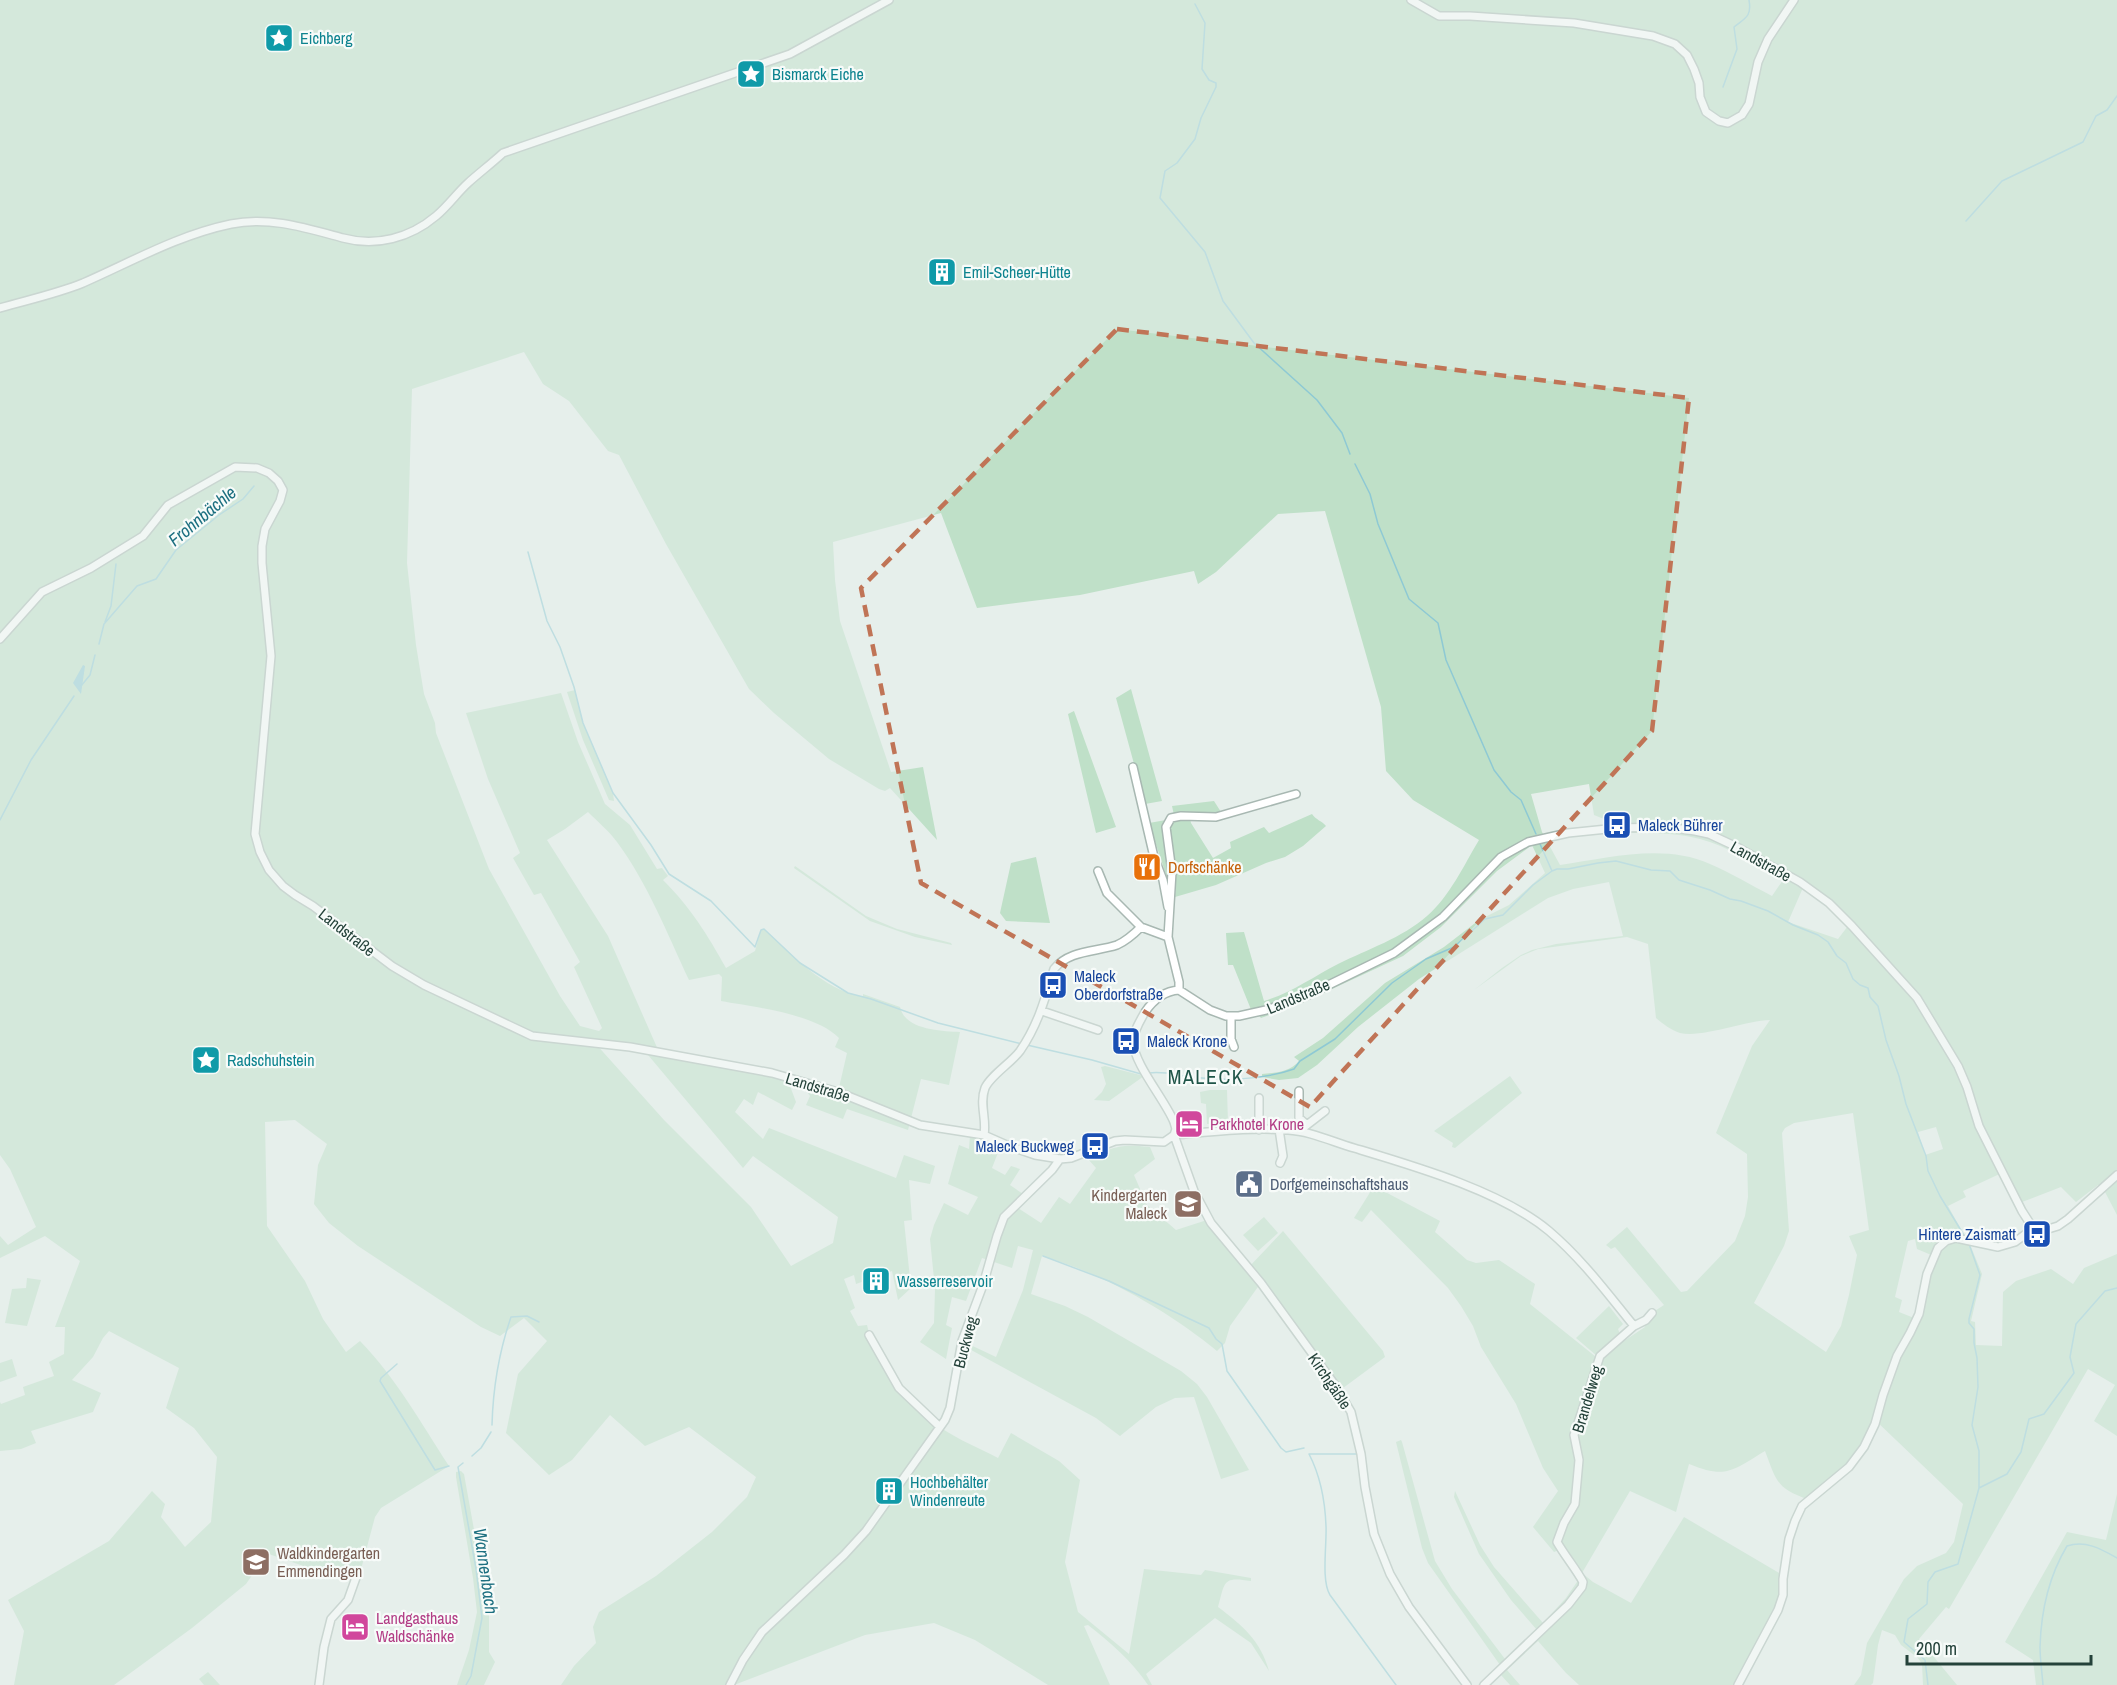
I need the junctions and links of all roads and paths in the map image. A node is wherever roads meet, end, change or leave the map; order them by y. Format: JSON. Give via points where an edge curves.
{"nodes":[{"id":1,"x":889,"y":0,"type":"edge"},
{"id":2,"x":1411,"y":0,"type":"edge"},
{"id":3,"x":1794,"y":0,"type":"edge"},
{"id":4,"x":0,"y":308,"type":"edge"},
{"id":5,"x":0,"y":639,"type":"edge"},
{"id":6,"x":1133,"y":767,"type":"dead end"},
{"id":7,"x":1296,"y":794,"type":"dead end"},
{"id":8,"x":1098,"y":871,"type":"dead end"},
{"id":9,"x":1170,"y":910,"type":"junction"},
{"id":10,"x":1141,"y":927,"type":"junction"},
{"id":11,"x":1168,"y":937,"type":"junction"},
{"id":12,"x":1179,"y":990,"type":"junction"},
{"id":13,"x":1042,"y":1011,"type":"junction"},
{"id":14,"x":1231,"y":1017,"type":"junction"},
{"id":15,"x":1098,"y":1030,"type":"dead end"},
{"id":16,"x":1234,"y":1047,"type":"dead end"},
{"id":17,"x":1299,"y":1091,"type":"dead end"},
{"id":18,"x":1258,"y":1098,"type":"dead end"},
{"id":19,"x":1325,"y":1111,"type":"dead end"},
{"id":20,"x":1307,"y":1125,"type":"junction"},
{"id":21,"x":1279,"y":1129,"type":"junction"},
{"id":22,"x":1259,"y":1130,"type":"junction"},
{"id":23,"x":1299,"y":1131,"type":"junction"},
{"id":24,"x":984,"y":1134,"type":"junction"},
{"id":25,"x":1174,"y":1135,"type":"junction"},
{"id":26,"x":1060,"y":1159,"type":"junction"},
{"id":27,"x":1280,"y":1163,"type":"dead end"},
{"id":28,"x":2117,"y":1175,"type":"edge"},
{"id":29,"x":2035,"y":1227,"type":"junction"},
{"id":30,"x":1652,"y":1313,"type":"dead end"},
{"id":31,"x":1634,"y":1326,"type":"junction"},
{"id":32,"x":869,"y":1335,"type":"dead end"},
{"id":33,"x":940,"y":1427,"type":"junction"},
{"id":34,"x":358,"y":1572,"type":"dead end"},
{"id":35,"x":319,"y":1685,"type":"edge"},
{"id":36,"x":730,"y":1685,"type":"edge"},
{"id":37,"x":1467,"y":1685,"type":"edge"},
{"id":38,"x":1484,"y":1685,"type":"edge"},
{"id":39,"x":1738,"y":1685,"type":"edge"}],
"edges":[{"from":1,"to":4,"type":"street","via":[[790,54],[502,153],[437,215],[396,239],[357,241],[288,224],[231,224],[199,232],[82,283]]},
{"from":2,"to":3,"type":"street","via":[[1438,16],[1574,24],[1653,36],[1675,44],[1694,69],[1706,112],[1728,123],[1742,115],[1749,104],[1758,62]]},
{"from":5,"to":24,"type":"street","name":"Landstraße","via":[[42,592],[143,536],[168,505],[235,467],[269,473],[283,490],[265,529],[262,546],[271,656],[255,834],[269,870],[295,896],[424,985],[532,1036],[630,1047],[772,1072],[838,1092],[920,1125]]},
{"from":6,"to":9,"type":"street"},
{"from":7,"to":9,"type":"street","via":[[1216,817],[1171,818],[1166,827],[1172,872]]},
{"from":8,"to":10,"type":"street","via":[[1107,893]]},
{"from":9,"to":11,"type":"street"},
{"from":10,"to":11,"type":"street"},
{"from":10,"to":13,"type":"street","via":[[1117,945],[1076,955],[1058,964]]},
{"from":11,"to":12,"type":"street"},
{"from":12,"to":14,"type":"street","via":[[1210,1010]]},
{"from":12,"to":25,"type":"street","via":[[1166,992],[1147,1009],[1133,1040],[1140,1064],[1171,1113]]},
{"from":13,"to":15,"type":"street"},
{"from":13,"to":24,"type":"street","via":[[1013,1059],[987,1084],[983,1095]]},
{"from":14,"to":16,"type":"street"},
{"from":14,"to":29,"type":"street","name":"Landstraße","via":[[1286,1004],[1394,953],[1443,917],[1501,857],[1528,842],[1617,828],[1695,831],[1727,842],[1800,882],[1829,903],[1902,981],[1929,1016],[1958,1066],[1979,1126],[2028,1222]]},
{"from":17,"to":20,"type":"street","via":[[1299,1118]]},
{"from":18,"to":22,"type":"street"},
{"from":19,"to":20,"type":"street"},
{"from":20,"to":23,"type":"street"},
{"from":21,"to":22,"type":"street"},
{"from":21,"to":23,"type":"street"},
{"from":21,"to":27,"type":"street","via":[[1283,1156]]},
{"from":22,"to":25,"type":"street"},
{"from":23,"to":31,"type":"street","via":[[1422,1169],[1511,1206],[1548,1230],[1575,1255]]},
{"from":24,"to":26,"type":"street","name":"Landstraße","via":[[1020,1150]]},
{"from":25,"to":26,"type":"street","name":"Landstraße","via":[[1164,1142],[1115,1141],[1079,1156]]},
{"from":25,"to":37,"type":"street","name":"Kirchgäßle","via":[[1194,1191],[1211,1223],[1261,1283],[1352,1412],[1374,1534],[1390,1574],[1409,1607]]},
{"from":26,"to":33,"type":"street","name":"Buckweg","via":[[1004,1217],[962,1341],[950,1408]]},
{"from":28,"to":29,"type":"street","via":[[2058,1226],[2045,1230]]},
{"from":29,"to":39,"type":"street","via":[[2015,1242],[1998,1247],[1956,1238],[1938,1248],[1918,1314],[1864,1447],[1850,1467],[1803,1506],[1795,1521],[1778,1610]]},
{"from":30,"to":31,"type":"street","name":"Brandelweg"},
{"from":31,"to":38,"type":"street","name":"Brandelweg","via":[[1600,1356],[1574,1436],[1579,1460],[1575,1504],[1557,1542],[1581,1578],[1582,1587]]},
{"from":32,"to":33,"type":"street","via":[[899,1388]]},
{"from":33,"to":36,"type":"street","name":"Buckweg","via":[[856,1543],[762,1632]]},
{"from":34,"to":35,"type":"street","via":[[348,1599],[331,1619]]}]}
